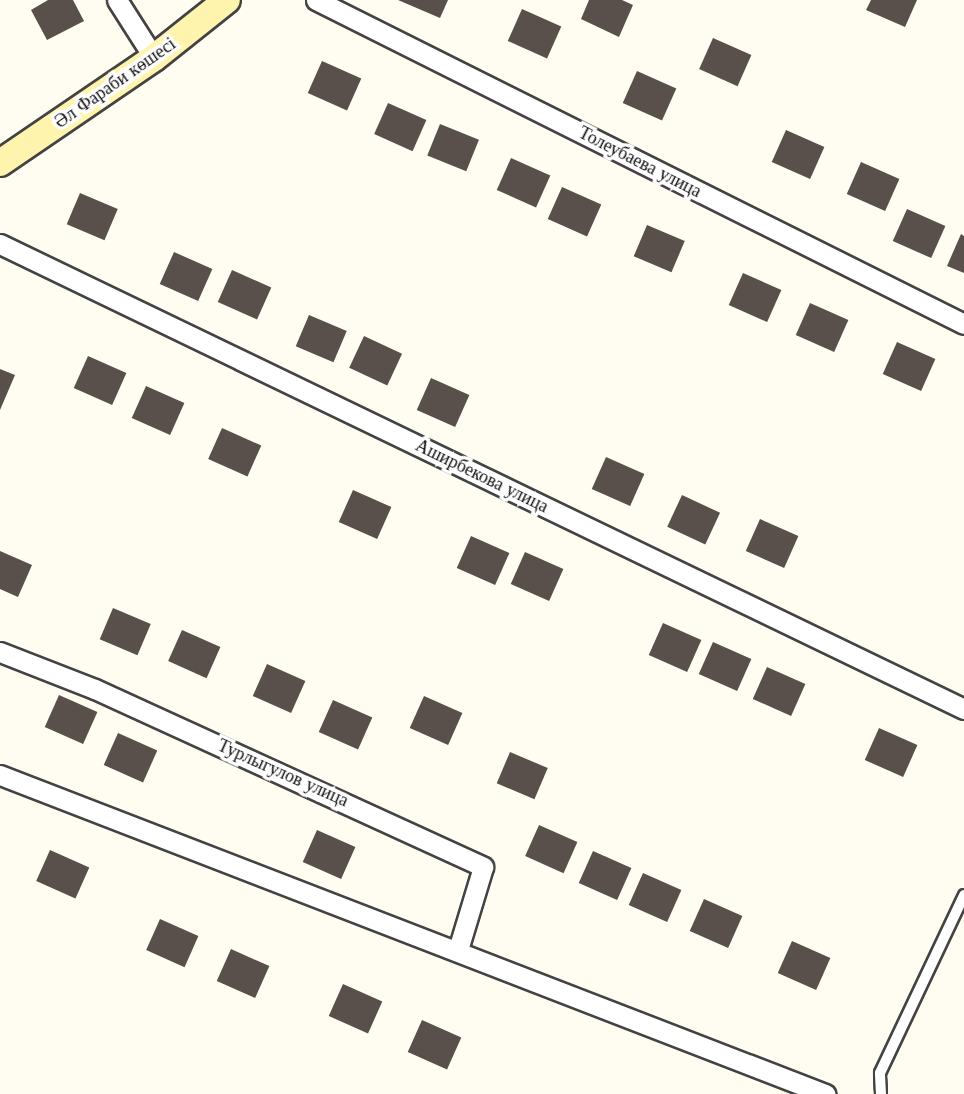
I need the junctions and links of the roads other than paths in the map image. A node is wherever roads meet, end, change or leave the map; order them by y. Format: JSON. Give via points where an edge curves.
{"nodes":[{"id":1,"x":117,"y":0,"type":"edge"},
{"id":2,"x":226,"y":0,"type":"edge"},
{"id":3,"x":316,"y":0,"type":"edge"},
{"id":4,"x":154,"y":58,"type":"junction"},
{"id":5,"x":0,"y":163,"type":"edge"},
{"id":6,"x":0,"y":244,"type":"edge"},
{"id":7,"x":964,"y":324,"type":"edge"},
{"id":8,"x":0,"y":652,"type":"edge"},
{"id":9,"x":964,"y":709,"type":"edge"},
{"id":10,"x":0,"y":775,"type":"edge"},
{"id":11,"x":964,"y":895,"type":"edge"},
{"id":12,"x":458,"y":950,"type":"junction"},
{"id":13,"x":825,"y":1094,"type":"edge"},
{"id":14,"x":881,"y":1094,"type":"edge"}],
"edges":[{"from":1,"to":4,"type":"street"},
{"from":2,"to":4,"type":"street","name":"Әл Фараби көшесі"},
{"from":3,"to":7,"type":"street","name":"Толеубаева улица"},
{"from":4,"to":5,"type":"street","name":"Әл Фараби көшесі"},
{"from":6,"to":9,"type":"street","name":"Аширбекова улица"},
{"from":8,"to":12,"type":"street","name":"Турлыгулов улица","via":[[107,694],[483,867]]},
{"from":10,"to":12,"type":"street"},
{"from":11,"to":14,"type":"lane","via":[[880,1073]]},
{"from":12,"to":13,"type":"street"}]}
